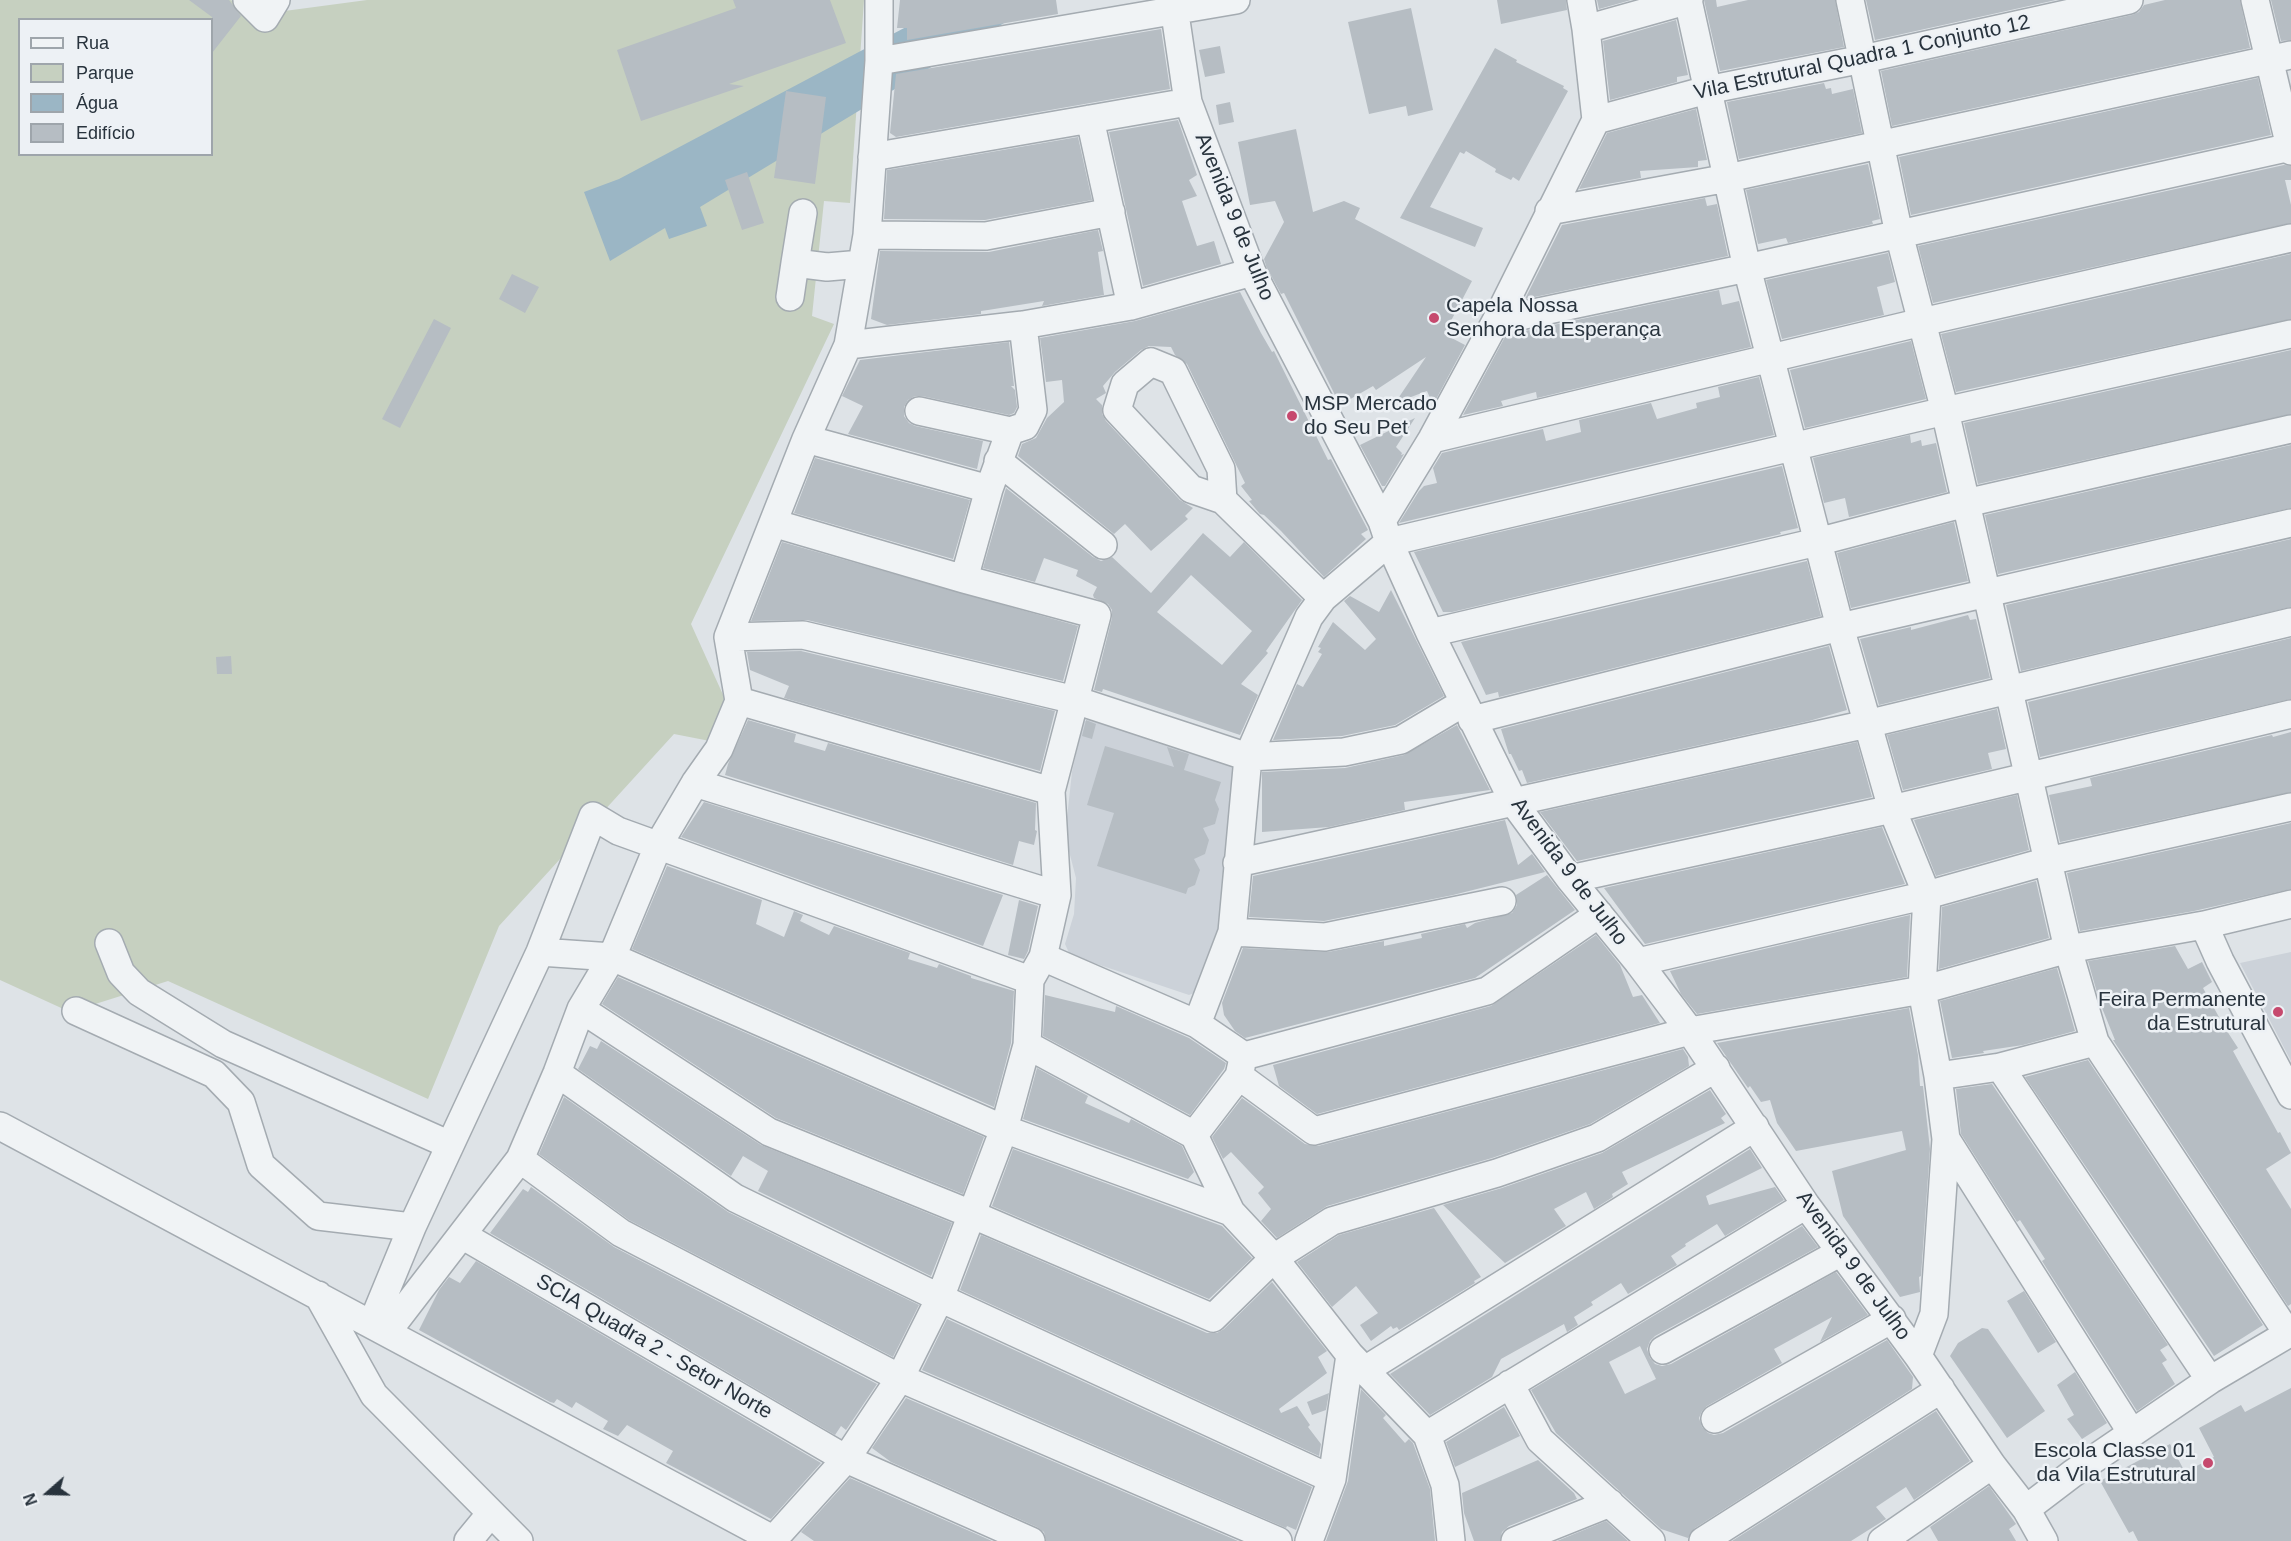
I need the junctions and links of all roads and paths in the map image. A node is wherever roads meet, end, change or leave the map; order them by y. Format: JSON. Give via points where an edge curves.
{"nodes":[{"id":1,"x":879,"y":0,"type":"edge"},
{"id":2,"x":1236,"y":0,"type":"edge"},
{"id":3,"x":1581,"y":0,"type":"edge"},
{"id":4,"x":1689,"y":0,"type":"edge"},
{"id":5,"x":1850,"y":0,"type":"edge"},
{"id":6,"x":2129,"y":0,"type":"edge"},
{"id":7,"x":2255,"y":0,"type":"edge"},
{"id":8,"x":1174,"y":6,"type":"edge"},
{"id":9,"x":1586,"y":29,"type":"junction"},
{"id":10,"x":2280,"y":58,"type":"edge"},
{"id":11,"x":1863,"y":59,"type":"junction"},
{"id":12,"x":879,"y":61,"type":"junction"},
{"id":13,"x":1707,"y":90,"type":"junction"},
{"id":14,"x":1188,"y":102,"type":"junction"},
{"id":15,"x":1090,"y":119,"type":"junction"},
{"id":16,"x":1596,"y":120,"type":"junction"},
{"id":17,"x":1880,"y":146,"type":"junction"},
{"id":18,"x":2291,"y":148,"type":"edge"},
{"id":19,"x":872,"y":157,"type":"junction"},
{"id":20,"x":1728,"y":178,"type":"junction"},
{"id":21,"x":1549,"y":211,"type":"junction"},
{"id":22,"x":1111,"y":212,"type":"junction"},
{"id":23,"x":803,"y":213,"type":"dead end"},
{"id":24,"x":1899,"y":234,"type":"junction"},
{"id":25,"x":867,"y":235,"type":"junction"},
{"id":26,"x":2291,"y":238,"type":"edge"},
{"id":27,"x":795,"y":263,"type":"junction"},
{"id":28,"x":862,"y":264,"type":"junction"},
{"id":29,"x":1747,"y":268,"type":"junction"},
{"id":30,"x":1252,"y":272,"type":"junction"},
{"id":31,"x":790,"y":297,"type":"dead end"},
{"id":32,"x":1131,"y":306,"type":"junction"},
{"id":33,"x":1496,"y":321,"type":"junction"},
{"id":34,"x":1922,"y":322,"type":"junction"},
{"id":35,"x":1023,"y":325,"type":"junction"},
{"id":36,"x":2291,"y":334,"type":"edge"},
{"id":37,"x":848,"y":345,"type":"junction"},
{"id":38,"x":1772,"y":358,"type":"junction"},
{"id":39,"x":919,"y":411,"type":"dead end"},
{"id":40,"x":1945,"y":411,"type":"junction"},
{"id":41,"x":2291,"y":429,"type":"edge"},
{"id":42,"x":1010,"y":431,"type":"junction"},
{"id":43,"x":806,"y":439,"type":"junction"},
{"id":44,"x":1432,"y":439,"type":"junction"},
{"id":45,"x":1795,"y":446,"type":"junction"},
{"id":46,"x":998,"y":461,"type":"junction"},
{"id":47,"x":989,"y":489,"type":"junction"},
{"id":48,"x":1223,"y":500,"type":"junction"},
{"id":49,"x":1966,"y":503,"type":"junction"},
{"id":50,"x":773,"y":523,"type":"junction"},
{"id":51,"x":2291,"y":523,"type":"edge"},
{"id":52,"x":1385,"y":532,"type":"junction"},
{"id":53,"x":1818,"y":542,"type":"junction"},
{"id":54,"x":1103,"y":545,"type":"dead end"},
{"id":55,"x":964,"y":579,"type":"junction"},
{"id":56,"x":1985,"y":592,"type":"junction"},
{"id":57,"x":1323,"y":598,"type":"junction"},
{"id":58,"x":2291,"y":622,"type":"edge"},
{"id":59,"x":1840,"y":627,"type":"junction"},
{"id":60,"x":1430,"y":633,"type":"junction"},
{"id":61,"x":728,"y":637,"type":"junction"},
{"id":62,"x":2010,"y":689,"type":"junction"},
{"id":63,"x":1075,"y":700,"type":"junction"},
{"id":64,"x":739,"y":701,"type":"junction"},
{"id":65,"x":1468,"y":712,"type":"junction"},
{"id":66,"x":2291,"y":714,"type":"edge"},
{"id":67,"x":1867,"y":724,"type":"junction"},
{"id":68,"x":1248,"y":757,"type":"junction"},
{"id":69,"x":2029,"y":777,"type":"junction"},
{"id":70,"x":695,"y":783,"type":"junction"},
{"id":71,"x":1051,"y":791,"type":"junction"},
{"id":72,"x":1514,"y":802,"type":"junction"},
{"id":73,"x":2291,"y":807,"type":"edge"},
{"id":74,"x":1892,"y":809,"type":"junction"},
{"id":75,"x":659,"y":844,"type":"junction"},
{"id":76,"x":2048,"y":861,"type":"junction"},
{"id":77,"x":1238,"y":863,"type":"junction"},
{"id":78,"x":1570,"y":879,"type":"junction"},
{"id":79,"x":1057,"y":895,"type":"junction"},
{"id":80,"x":1927,"y":895,"type":"junction"},
{"id":81,"x":1502,"y":900,"type":"dead end"},
{"id":82,"x":2291,"y":904,"type":"edge"},
{"id":83,"x":1599,"y":914,"type":"junction"},
{"id":84,"x":2204,"y":925,"type":"junction"},
{"id":85,"x":1232,"y":932,"type":"junction"},
{"id":86,"x":109,"y":943,"type":"dead end"},
{"id":87,"x":2068,"y":949,"type":"junction"},
{"id":88,"x":540,"y":952,"type":"junction"},
{"id":89,"x":612,"y":957,"type":"junction"},
{"id":90,"x":1043,"y":957,"type":"junction"},
{"id":91,"x":1638,"y":962,"type":"junction"},
{"id":92,"x":1029,"y":980,"type":"junction"},
{"id":93,"x":1922,"y":990,"type":"junction"},
{"id":94,"x":581,"y":1009,"type":"junction"},
{"id":95,"x":76,"y":1011,"type":"dead end"},
{"id":96,"x":1197,"y":1024,"type":"junction"},
{"id":97,"x":1690,"y":1031,"type":"junction"},
{"id":98,"x":2095,"y":1042,"type":"junction"},
{"id":99,"x":223,"y":1044,"type":"junction"},
{"id":100,"x":1027,"y":1045,"type":"junction"},
{"id":101,"x":1241,"y":1066,"type":"junction"},
{"id":102,"x":2000,"y":1067,"type":"junction"},
{"id":103,"x":1716,"y":1068,"type":"junction"},
{"id":104,"x":557,"y":1072,"type":"junction"},
{"id":105,"x":214,"y":1074,"type":"junction"},
{"id":106,"x":1938,"y":1076,"type":"junction"},
{"id":107,"x":2291,"y":1095,"type":"edge"},
{"id":108,"x":0,"y":1126,"type":"edge"},
{"id":109,"x":1755,"y":1127,"type":"junction"},
{"id":110,"x":1004,"y":1129,"type":"junction"},
{"id":111,"x":1194,"y":1134,"type":"junction"},
{"id":112,"x":1946,"y":1139,"type":"junction"},
{"id":113,"x":450,"y":1145,"type":"junction"},
{"id":114,"x":520,"y":1159,"type":"junction"},
{"id":115,"x":1806,"y":1205,"type":"junction"},
{"id":116,"x":1231,"y":1212,"type":"junction"},
{"id":117,"x":970,"y":1214,"type":"junction"},
{"id":118,"x":412,"y":1227,"type":"junction"},
{"id":119,"x":462,"y":1235,"type":"junction"},
{"id":120,"x":1841,"y":1252,"type":"junction"},
{"id":121,"x":1274,"y":1258,"type":"junction"},
{"id":122,"x":318,"y":1295,"type":"junction"},
{"id":123,"x":940,"y":1298,"type":"junction"},
{"id":124,"x":1892,"y":1320,"type":"junction"},
{"id":125,"x":380,"y":1328,"type":"junction"},
{"id":126,"x":2290,"y":1333,"type":"edge"},
{"id":127,"x":1663,"y":1350,"type":"dead end"},
{"id":128,"x":1918,"y":1356,"type":"junction"},
{"id":129,"x":1358,"y":1363,"type":"junction"},
{"id":130,"x":900,"y":1378,"type":"junction"},
{"id":131,"x":2210,"y":1380,"type":"junction"},
{"id":132,"x":1510,"y":1384,"type":"junction"},
{"id":133,"x":1941,"y":1389,"type":"junction"},
{"id":134,"x":1716,"y":1419,"type":"dead end"},
{"id":135,"x":2132,"y":1433,"type":"junction"},
{"id":136,"x":1427,"y":1435,"type":"junction"},
{"id":137,"x":846,"y":1460,"type":"junction"},
{"id":138,"x":1992,"y":1465,"type":"junction"},
{"id":139,"x":1332,"y":1479,"type":"junction"},
{"id":140,"x":1610,"y":1503,"type":"junction"},
{"id":141,"x":2026,"y":1509,"type":"junction"},
{"id":142,"x":491,"y":1513,"type":"junction"},
{"id":143,"x":775,"y":1540,"type":"edge"},
{"id":144,"x":468,"y":1541,"type":"edge"},
{"id":145,"x":519,"y":1541,"type":"edge"},
{"id":146,"x":1031,"y":1541,"type":"edge"},
{"id":147,"x":1278,"y":1541,"type":"edge"},
{"id":148,"x":1309,"y":1541,"type":"edge"},
{"id":149,"x":1451,"y":1541,"type":"edge"},
{"id":150,"x":1515,"y":1541,"type":"edge"},
{"id":151,"x":1651,"y":1541,"type":"edge"},
{"id":152,"x":1703,"y":1541,"type":"edge"},
{"id":153,"x":1882,"y":1541,"type":"edge"},
{"id":154,"x":2044,"y":1541,"type":"edge"}],
"edges":[{"from":1,"to":12,"type":"street"},
{"from":2,"to":8,"type":"street"},
{"from":3,"to":9,"type":"street"},
{"from":4,"to":9,"type":"street"},
{"from":4,"to":13,"type":"street"},
{"from":5,"to":11,"type":"street"},
{"from":6,"to":11,"type":"street","name":"Vila Estrutural Quadra 1 Conjunto 12"},
{"from":7,"to":10,"type":"street"},
{"from":8,"to":12,"type":"street"},
{"from":8,"to":14,"type":"street","name":"Avenida 9 de Julho"},
{"from":9,"to":16,"type":"street"},
{"from":10,"to":17,"type":"street"},
{"from":10,"to":18,"type":"street"},
{"from":11,"to":13,"type":"street","name":"Vila Estrutural Quadra 1 Conjunto 12"},
{"from":11,"to":17,"type":"street"},
{"from":12,"to":19,"type":"street"},
{"from":13,"to":16,"type":"street","name":"Vila Estrutural Quadra 1 Conjunto 12"},
{"from":13,"to":20,"type":"street"},
{"from":14,"to":15,"type":"street"},
{"from":14,"to":30,"type":"street","name":"Avenida 9 de Julho"},
{"from":15,"to":19,"type":"street"},
{"from":15,"to":22,"type":"street"},
{"from":16,"to":21,"type":"street"},
{"from":17,"to":20,"type":"street"},
{"from":17,"to":24,"type":"street"},
{"from":18,"to":24,"type":"street"},
{"from":19,"to":25,"type":"street"},
{"from":20,"to":21,"type":"street"},
{"from":20,"to":29,"type":"street"},
{"from":21,"to":33,"type":"street"},
{"from":22,"to":25,"type":"street","via":[[986,236]]},
{"from":22,"to":32,"type":"street"},
{"from":23,"to":27,"type":"street"},
{"from":24,"to":29,"type":"street"},
{"from":24,"to":34,"type":"street"},
{"from":25,"to":28,"type":"street"},
{"from":26,"to":34,"type":"street"},
{"from":27,"to":28,"type":"street","via":[[827,267]]},
{"from":27,"to":31,"type":"street"},
{"from":28,"to":37,"type":"street"},
{"from":29,"to":33,"type":"street"},
{"from":29,"to":38,"type":"street"},
{"from":30,"to":32,"type":"street"},
{"from":30,"to":52,"type":"street","name":"Avenida 9 de Julho"},
{"from":32,"to":35,"type":"street"},
{"from":33,"to":44,"type":"street"},
{"from":34,"to":38,"type":"street"},
{"from":34,"to":40,"type":"street"},
{"from":35,"to":37,"type":"street"},
{"from":35,"to":42,"type":"street","via":[[1033,410],[1025,426]]},
{"from":36,"to":40,"type":"street"},
{"from":37,"to":43,"type":"street"},
{"from":38,"to":44,"type":"street"},
{"from":38,"to":45,"type":"street"},
{"from":39,"to":42,"type":"street"},
{"from":40,"to":45,"type":"street"},
{"from":40,"to":49,"type":"street"},
{"from":41,"to":49,"type":"street"},
{"from":42,"to":46,"type":"street"},
{"from":43,"to":47,"type":"street"},
{"from":43,"to":50,"type":"street"},
{"from":44,"to":52,"type":"street"},
{"from":45,"to":52,"type":"street"},
{"from":45,"to":53,"type":"street"},
{"from":46,"to":47,"type":"street"},
{"from":46,"to":54,"type":"street"},
{"from":47,"to":55,"type":"street"},
{"from":48,"to":48,"type":"street","via":[[1221,469],[1173,370],[1151,362],[1125,384],[1117,410],[1191,489]]},
{"from":48,"to":57,"type":"street"},
{"from":49,"to":53,"type":"street"},
{"from":49,"to":56,"type":"street"},
{"from":50,"to":55,"type":"street"},
{"from":50,"to":61,"type":"street"},
{"from":51,"to":56,"type":"street"},
{"from":52,"to":57,"type":"street"},
{"from":52,"to":60,"type":"street","name":"Avenida 9 de Julho"},
{"from":53,"to":59,"type":"street"},
{"from":53,"to":60,"type":"street"},
{"from":55,"to":63,"type":"street","via":[[1097,615]]},
{"from":56,"to":59,"type":"street"},
{"from":56,"to":62,"type":"street"},
{"from":57,"to":68,"type":"street","via":[[1310,617]]},
{"from":58,"to":62,"type":"street"},
{"from":59,"to":65,"type":"street"},
{"from":59,"to":67,"type":"street"},
{"from":60,"to":65,"type":"street","name":"Avenida 9 de Julho"},
{"from":61,"to":63,"type":"street","via":[[803,635]]},
{"from":61,"to":64,"type":"street"},
{"from":62,"to":67,"type":"street"},
{"from":62,"to":69,"type":"street"},
{"from":63,"to":68,"type":"street"},
{"from":63,"to":71,"type":"street"},
{"from":64,"to":70,"type":"street","via":[[719,749]]},
{"from":64,"to":71,"type":"street"},
{"from":65,"to":68,"type":"street","via":[[1401,741],[1344,752]]},
{"from":65,"to":72,"type":"street","name":"Avenida 9 de Julho"},
{"from":66,"to":69,"type":"street"},
{"from":67,"to":72,"type":"street"},
{"from":67,"to":74,"type":"street"},
{"from":68,"to":77,"type":"street"},
{"from":69,"to":74,"type":"street"},
{"from":69,"to":76,"type":"street"},
{"from":70,"to":75,"type":"street"},
{"from":70,"to":79,"type":"street"},
{"from":71,"to":79,"type":"street"},
{"from":72,"to":77,"type":"street"},
{"from":72,"to":78,"type":"street","name":"Avenida 9 de Julho"},
{"from":73,"to":76,"type":"street"},
{"from":74,"to":78,"type":"street"},
{"from":74,"to":80,"type":"street"},
{"from":75,"to":88,"type":"street","via":[[618,831],[593,816]]},
{"from":75,"to":89,"type":"street"},
{"from":75,"to":92,"type":"street"},
{"from":76,"to":80,"type":"street"},
{"from":76,"to":87,"type":"street"},
{"from":77,"to":85,"type":"street"},
{"from":78,"to":83,"type":"street","name":"Avenida 9 de Julho"},
{"from":79,"to":90,"type":"street"},
{"from":80,"to":91,"type":"street"},
{"from":80,"to":93,"type":"street"},
{"from":81,"to":85,"type":"street","via":[[1325,937]]},
{"from":82,"to":84,"type":"street"},
{"from":83,"to":91,"type":"street","name":"Avenida 9 de Julho"},
{"from":83,"to":101,"type":"street","via":[[1487,991]]},
{"from":84,"to":87,"type":"street"},
{"from":84,"to":107,"type":"street"},
{"from":85,"to":96,"type":"street"},
{"from":86,"to":99,"type":"street","via":[[121,973],[139,992]]},
{"from":87,"to":93,"type":"street"},
{"from":87,"to":98,"type":"street"},
{"from":88,"to":89,"type":"street"},
{"from":88,"to":113,"type":"street"},
{"from":89,"to":94,"type":"street"},
{"from":89,"to":110,"type":"street"},
{"from":90,"to":92,"type":"street"},
{"from":90,"to":96,"type":"street"},
{"from":91,"to":97,"type":"street","name":"Avenida 9 de Julho"},
{"from":92,"to":100,"type":"street"},
{"from":93,"to":97,"type":"street"},
{"from":93,"to":106,"type":"street"},
{"from":94,"to":104,"type":"street"},
{"from":94,"to":117,"type":"street","via":[[769,1132]]},
{"from":95,"to":105,"type":"street"},
{"from":96,"to":101,"type":"street"},
{"from":97,"to":101,"type":"street","via":[[1314,1131]]},
{"from":97,"to":103,"type":"street","name":"Avenida 9 de Julho"},
{"from":98,"to":102,"type":"street"},
{"from":98,"to":126,"type":"street"},
{"from":99,"to":105,"type":"street"},
{"from":99,"to":113,"type":"street"},
{"from":100,"to":110,"type":"street"},
{"from":100,"to":111,"type":"street"},
{"from":101,"to":111,"type":"street"},
{"from":102,"to":106,"type":"street"},
{"from":102,"to":131,"type":"street"},
{"from":103,"to":109,"type":"street","name":"Avenida 9 de Julho"},
{"from":103,"to":121,"type":"street","via":[[1597,1138],[1497,1173],[1332,1221]]},
{"from":104,"to":114,"type":"street"},
{"from":104,"to":123,"type":"street","via":[[735,1198]]},
{"from":105,"to":118,"type":"street","via":[[241,1102],[261,1165],[318,1216]]},
{"from":106,"to":112,"type":"street"},
{"from":108,"to":122,"type":"street"},
{"from":109,"to":115,"type":"street","name":"Avenida 9 de Julho"},
{"from":109,"to":129,"type":"street"},
{"from":110,"to":116,"type":"street"},
{"from":110,"to":117,"type":"street"},
{"from":111,"to":116,"type":"street"},
{"from":112,"to":128,"type":"street","via":[[1934,1314]]},
{"from":112,"to":135,"type":"street"},
{"from":113,"to":118,"type":"street"},
{"from":114,"to":119,"type":"street"},
{"from":114,"to":130,"type":"street","via":[[621,1233]]},
{"from":115,"to":120,"type":"street","name":"Avenida 9 de Julho"},
{"from":115,"to":132,"type":"street"},
{"from":116,"to":121,"type":"street"},
{"from":117,"to":121,"type":"street","via":[[1213,1318]]},
{"from":117,"to":123,"type":"street"},
{"from":118,"to":125,"type":"street"},
{"from":119,"to":125,"type":"street"},
{"from":119,"to":137,"type":"street","name":"SCIA Quadra 2 - Setor Norte"},
{"from":120,"to":124,"type":"street","name":"Avenida 9 de Julho"},
{"from":120,"to":127,"type":"street"},
{"from":121,"to":129,"type":"street"},
{"from":122,"to":125,"type":"street"},
{"from":122,"to":142,"type":"street","via":[[374,1395]]},
{"from":123,"to":130,"type":"street"},
{"from":123,"to":139,"type":"street"},
{"from":124,"to":128,"type":"street","name":"Avenida 9 de Julho"},
{"from":124,"to":134,"type":"street"},
{"from":125,"to":143,"type":"street"},
{"from":126,"to":131,"type":"street"},
{"from":128,"to":133,"type":"street","name":"Avenida 9 de Julho"},
{"from":129,"to":136,"type":"street"},
{"from":129,"to":139,"type":"street"},
{"from":130,"to":137,"type":"street"},
{"from":130,"to":147,"type":"street"},
{"from":131,"to":135,"type":"street"},
{"from":132,"to":136,"type":"street"},
{"from":132,"to":140,"type":"street","via":[[1540,1440]]},
{"from":133,"to":138,"type":"street","name":"Avenida 9 de Julho"},
{"from":133,"to":152,"type":"street"},
{"from":135,"to":141,"type":"street"},
{"from":136,"to":149,"type":"street","via":[[1445,1485]]},
{"from":137,"to":143,"type":"street"},
{"from":137,"to":146,"type":"street","name":"SCIA Quadra 2 - Setor Norte"},
{"from":138,"to":141,"type":"street","name":"Avenida 9 de Julho"},
{"from":138,"to":153,"type":"street"},
{"from":139,"to":148,"type":"street"},
{"from":140,"to":150,"type":"street"},
{"from":140,"to":151,"type":"street"},
{"from":141,"to":154,"type":"street","name":"Avenida 9 de Julho"},
{"from":142,"to":144,"type":"street"},
{"from":142,"to":145,"type":"street"}]}
